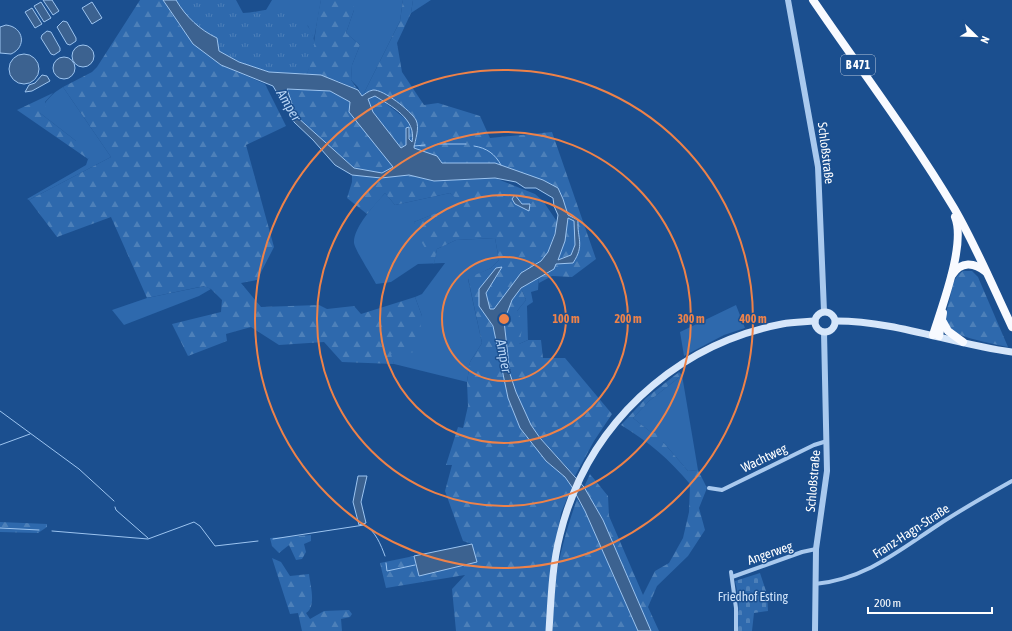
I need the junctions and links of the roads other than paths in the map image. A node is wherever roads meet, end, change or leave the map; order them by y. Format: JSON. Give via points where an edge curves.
{"nodes":[{"id":1,"x":788,"y":0,"type":"edge"},
{"id":2,"x":813,"y":0,"type":"edge"},
{"id":3,"x":954,"y":209,"type":"junction"},
{"id":4,"x":987,"y":273,"type":"junction"},
{"id":5,"x":950,"y":277,"type":"junction"},
{"id":6,"x":943,"y":304,"type":"junction"},
{"id":7,"x":824,"y":311,"type":"junction"},
{"id":8,"x":815,"y":321,"type":"junction"},
{"id":9,"x":836,"y":321,"type":"junction"},
{"id":10,"x":943,"y":322,"type":"junction"},
{"id":11,"x":1012,"y":327,"type":"edge"},
{"id":12,"x":824,"y":332,"type":"junction"},
{"id":13,"x":936,"y":335,"type":"junction"},
{"id":14,"x":963,"y":342,"type":"junction"},
{"id":15,"x":1010,"y":352,"type":"edge"},
{"id":16,"x":827,"y":441,"type":"junction"},
{"id":17,"x":1012,"y":481,"type":"edge"},
{"id":18,"x":709,"y":488,"type":"dead end"},
{"id":19,"x":816,"y":549,"type":"junction"},
{"id":20,"x":815,"y":584,"type":"junction"},
{"id":21,"x":549,"y":631,"type":"edge"},
{"id":22,"x":736,"y":631,"type":"edge"},
{"id":23,"x":815,"y":631,"type":"edge"}],
"edges":[{"from":1,"to":7,"type":"street","name":"Schloßstraße","via":[[818,166]]},
{"from":2,"to":3,"type":"highway","number":"B 471","via":[[904,129]]},
{"from":3,"to":4,"type":"highway","number":"B 471"},
{"from":3,"to":5,"type":"highway","via":[[958,236]]},
{"from":4,"to":5,"type":"highway","via":[[968,264],[958,268]]},
{"from":4,"to":11,"type":"highway","number":"B 471"},
{"from":5,"to":6,"type":"highway"},
{"from":6,"to":10,"type":"highway"},
{"from":6,"to":13,"type":"highway"},
{"from":7,"to":8,"type":"main road"},
{"from":7,"to":9,"type":"main road","via":[[830,313]]},
{"from":8,"to":12,"type":"main road","via":[[816,327]]},
{"from":8,"to":21,"type":"main road","via":[[756,330],[726,340],[690,358],[647,388],[605,434],[582,476],[560,535],[554,563]]},
{"from":9,"to":12,"type":"main road","via":[[833,329]]},
{"from":9,"to":13,"type":"main road","via":[[861,321]]},
{"from":10,"to":13,"type":"highway"},
{"from":10,"to":14,"type":"highway","via":[[948,331]]},
{"from":12,"to":16,"type":"street","name":"Schloßstraße"},
{"from":13,"to":14,"type":"main road"},
{"from":14,"to":15,"type":"main road"},
{"from":16,"to":18,"type":"street","name":"Wachtweg","via":[[722,490]]},
{"from":16,"to":19,"type":"street","name":"Schloßstraße","via":[[824,502]]},
{"from":17,"to":20,"type":"street","name":"Franz-Hagn-Straße","via":[[974,501],[868,571],[842,580]]},
{"from":19,"to":20,"type":"street","name":"Schloßstraße"},
{"from":19,"to":22,"type":"street","name":"Angerweg","via":[[732,574]]},
{"from":20,"to":23,"type":"street","name":"Schloßstraße"}]}
